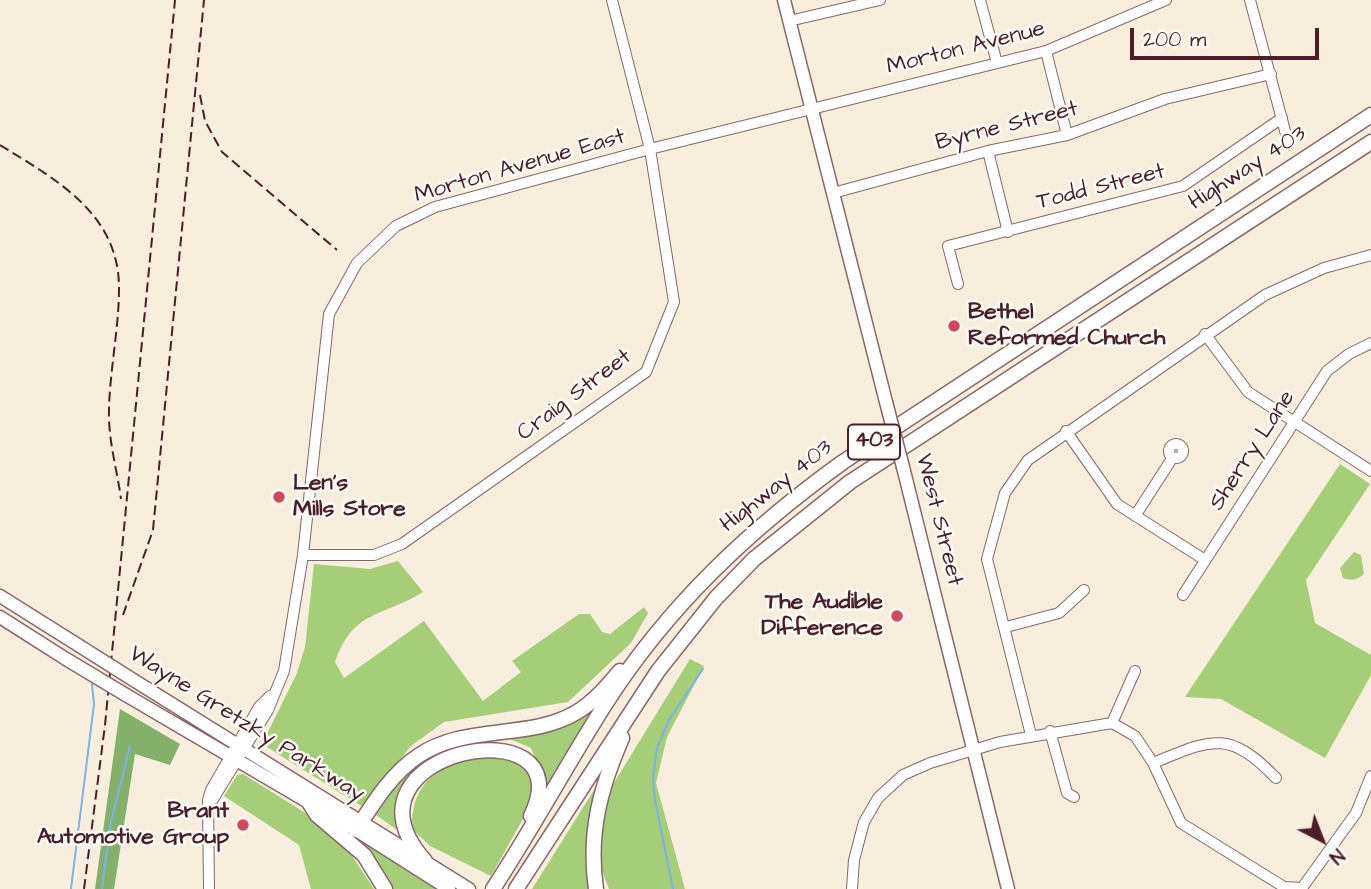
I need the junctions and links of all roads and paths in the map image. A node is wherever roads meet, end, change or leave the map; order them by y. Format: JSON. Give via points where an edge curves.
{"nodes":[{"id":1,"x":612,"y":0,"type":"edge"},
{"id":2,"x":784,"y":0,"type":"edge"},
{"id":3,"x":880,"y":0,"type":"edge"},
{"id":4,"x":980,"y":0,"type":"edge"},
{"id":5,"x":1166,"y":0,"type":"edge"},
{"id":6,"x":1250,"y":0,"type":"edge"},
{"id":7,"x":789,"y":22,"type":"junction"},
{"id":8,"x":1046,"y":51,"type":"junction"},
{"id":9,"x":997,"y":63,"type":"junction"},
{"id":10,"x":1271,"y":74,"type":"junction"},
{"id":11,"x":811,"y":108,"type":"junction"},
{"id":12,"x":1371,"y":115,"type":"edge"},
{"id":13,"x":1282,"y":118,"type":"junction"},
{"id":14,"x":1067,"y":135,"type":"junction"},
{"id":15,"x":1288,"y":142,"type":"dead end"},
{"id":16,"x":1371,"y":142,"type":"edge"},
{"id":17,"x":650,"y":149,"type":"junction"},
{"id":18,"x":988,"y":151,"type":"junction"},
{"id":19,"x":833,"y":193,"type":"junction"},
{"id":20,"x":1008,"y":232,"type":"junction"},
{"id":21,"x":1371,"y":255,"type":"edge"},
{"id":22,"x":958,"y":284,"type":"dead end"},
{"id":23,"x":1205,"y":334,"type":"junction"},
{"id":24,"x":1371,"y":343,"type":"edge"},
{"id":25,"x":1294,"y":423,"type":"junction"},
{"id":26,"x":1066,"y":431,"type":"junction"},
{"id":27,"x":1172,"y":457,"type":"dead end"},
{"id":28,"x":1371,"y":471,"type":"edge"},
{"id":29,"x":1135,"y":516,"type":"junction"},
{"id":30,"x":303,"y":555,"type":"junction"},
{"id":31,"x":1205,"y":560,"type":"junction"},
{"id":32,"x":1084,"y":590,"type":"dead end"},
{"id":33,"x":1183,"y":595,"type":"dead end"},
{"id":34,"x":0,"y":596,"type":"edge"},
{"id":35,"x":0,"y":617,"type":"edge"},
{"id":36,"x":1006,"y":626,"type":"junction"},
{"id":37,"x":652,"y":640,"type":"junction"},
{"id":38,"x":658,"y":671,"type":"junction"},
{"id":39,"x":1135,"y":671,"type":"dead end"},
{"id":40,"x":1112,"y":723,"type":"junction"},
{"id":41,"x":1050,"y":731,"type":"junction"},
{"id":42,"x":1031,"y":735,"type":"junction"},
{"id":43,"x":240,"y":747,"type":"junction"},
{"id":44,"x":974,"y":750,"type":"junction"},
{"id":45,"x":232,"y":759,"type":"junction"},
{"id":46,"x":1153,"y":763,"type":"junction"},
{"id":47,"x":1371,"y":776,"type":"edge"},
{"id":48,"x":1276,"y":778,"type":"dead end"},
{"id":49,"x":1074,"y":797,"type":"dead end"},
{"id":50,"x":310,"y":804,"type":"junction"},
{"id":51,"x":359,"y":826,"type":"junction"},
{"id":52,"x":425,"y":860,"type":"junction"},
{"id":53,"x":508,"y":867,"type":"junction"},
{"id":54,"x":467,"y":888,"type":"edge"},
{"id":55,"x":209,"y":889,"type":"edge"},
{"id":56,"x":385,"y":889,"type":"edge"},
{"id":57,"x":449,"y":889,"type":"edge"},
{"id":58,"x":494,"y":889,"type":"edge"},
{"id":59,"x":516,"y":889,"type":"edge"},
{"id":60,"x":596,"y":889,"type":"edge"},
{"id":61,"x":852,"y":889,"type":"edge"},
{"id":62,"x":1008,"y":889,"type":"edge"},
{"id":63,"x":1302,"y":889,"type":"edge"}],
"edges":[{"from":1,"to":17,"type":"street","name":"Craig Street"},
{"from":2,"to":7,"type":"main road","name":"West Street"},
{"from":3,"to":7,"type":"street"},
{"from":4,"to":9,"type":"street"},
{"from":5,"to":8,"type":"street","name":"Morton Avenue"},
{"from":6,"to":10,"type":"street"},
{"from":7,"to":11,"type":"main road","name":"West Street"},
{"from":8,"to":9,"type":"street","name":"Morton Avenue"},
{"from":8,"to":14,"type":"street"},
{"from":9,"to":11,"type":"street","name":"Morton Avenue"},
{"from":10,"to":13,"type":"street"},
{"from":10,"to":14,"type":"street","name":"Byrne Street","via":[[1165,99]]},
{"from":11,"to":17,"type":"street","name":"Morton Avenue East"},
{"from":11,"to":19,"type":"main road","name":"West Street"},
{"from":12,"to":37,"type":"highway","name":"Highway 403","number":"403","via":[[786,503],[716,566]]},
{"from":13,"to":15,"type":"street"},
{"from":13,"to":20,"type":"street","name":"Todd Street","via":[[1183,186]]},
{"from":14,"to":18,"type":"street","name":"Byrne Street"},
{"from":16,"to":38,"type":"highway","name":"Highway 403","number":"403","via":[[850,482],[754,559],[716,597]]},
{"from":17,"to":30,"type":"street","name":"Morton Avenue East","via":[[435,207],[396,226],[356,263],[329,314]]},
{"from":17,"to":30,"type":"street","name":"Craig Street","via":[[674,302],[646,372],[402,544],[374,555]]},
{"from":18,"to":19,"type":"street","name":"Byrne Street"},
{"from":18,"to":20,"type":"street"},
{"from":19,"to":44,"type":"main road","name":"West Street","bridge":true},
{"from":20,"to":22,"type":"street","name":"Todd Street","via":[[948,246]]},
{"from":21,"to":23,"type":"street","via":[[1324,268],[1265,295]]},
{"from":23,"to":25,"type":"street","via":[[1248,392]]},
{"from":23,"to":26,"type":"street"},
{"from":24,"to":25,"type":"street","name":"Sherry Lane","via":[[1327,371]]},
{"from":25,"to":28,"type":"street"},
{"from":25,"to":31,"type":"street","name":"Sherry Lane"},
{"from":26,"to":29,"type":"street","via":[[1118,504]]},
{"from":26,"to":36,"type":"street","via":[[1028,460],[1005,493],[987,559]]},
{"from":27,"to":29,"type":"street"},
{"from":29,"to":31,"type":"street"},
{"from":30,"to":43,"type":"street","name":"Morton Avenue East","via":[[284,671],[268,710]]},
{"from":31,"to":33,"type":"street","name":"Sherry Lane"},
{"from":32,"to":36,"type":"street","via":[[1059,613]]},
{"from":34,"to":43,"type":"main road","name":"Wayne Gretzky Parkway","bridge":true},
{"from":35,"to":45,"type":"main road","name":"Wayne Gretzky Parkway","bridge":true},
{"from":36,"to":42,"type":"street"},
{"from":37,"to":51,"type":"highway","via":[[575,713],[539,726],[452,740],[419,755],[397,774]]},
{"from":37,"to":53,"type":"highway","name":"Highway 403","number":"403","via":[[607,701]]},
{"from":38,"to":59,"type":"highway","name":"Highway 403","number":"403"},
{"from":38,"to":60,"type":"highway","via":[[623,736],[598,799],[592,846]]},
{"from":39,"to":40,"type":"street"},
{"from":40,"to":41,"type":"street"},
{"from":40,"to":46,"type":"street","via":[[1135,736]]},
{"from":41,"to":42,"type":"street"},
{"from":41,"to":49,"type":"street","via":[[1067,793]]},
{"from":42,"to":44,"type":"street"},
{"from":43,"to":45,"type":"street","name":"Morton Avenue East"},
{"from":43,"to":51,"type":"main road","name":"Wayne Gretzky Parkway"},
{"from":44,"to":61,"type":"street","via":[[903,775],[878,798],[858,838]]},
{"from":44,"to":62,"type":"main road","name":"West Street"},
{"from":45,"to":50,"type":"main road","name":"Wayne Gretzky Parkway"},
{"from":45,"to":55,"type":"street","name":"Morton Avenue East","via":[[213,799],[208,800]]},
{"from":46,"to":48,"type":"street","via":[[1208,741],[1238,747]]},
{"from":46,"to":63,"type":"street","via":[[1181,823],[1284,887]]},
{"from":47,"to":63,"type":"street","via":[[1356,813]]},
{"from":50,"to":51,"type":"main road","name":"Wayne Gretzky Parkway"},
{"from":50,"to":56,"type":"highway","via":[[364,855]]},
{"from":51,"to":52,"type":"main road","name":"Wayne Gretzky Parkway"},
{"from":51,"to":57,"type":"main road","name":"Wayne Gretzky Parkway"},
{"from":52,"to":53,"type":"highway","via":[[406,832],[403,810],[408,792],[436,764],[469,751],[493,748],[515,753],[538,781],[536,807]]},
{"from":52,"to":54,"type":"main road","name":"Wayne Gretzky Parkway"},
{"from":53,"to":58,"type":"highway","name":"Highway 403","number":"403"}]}
